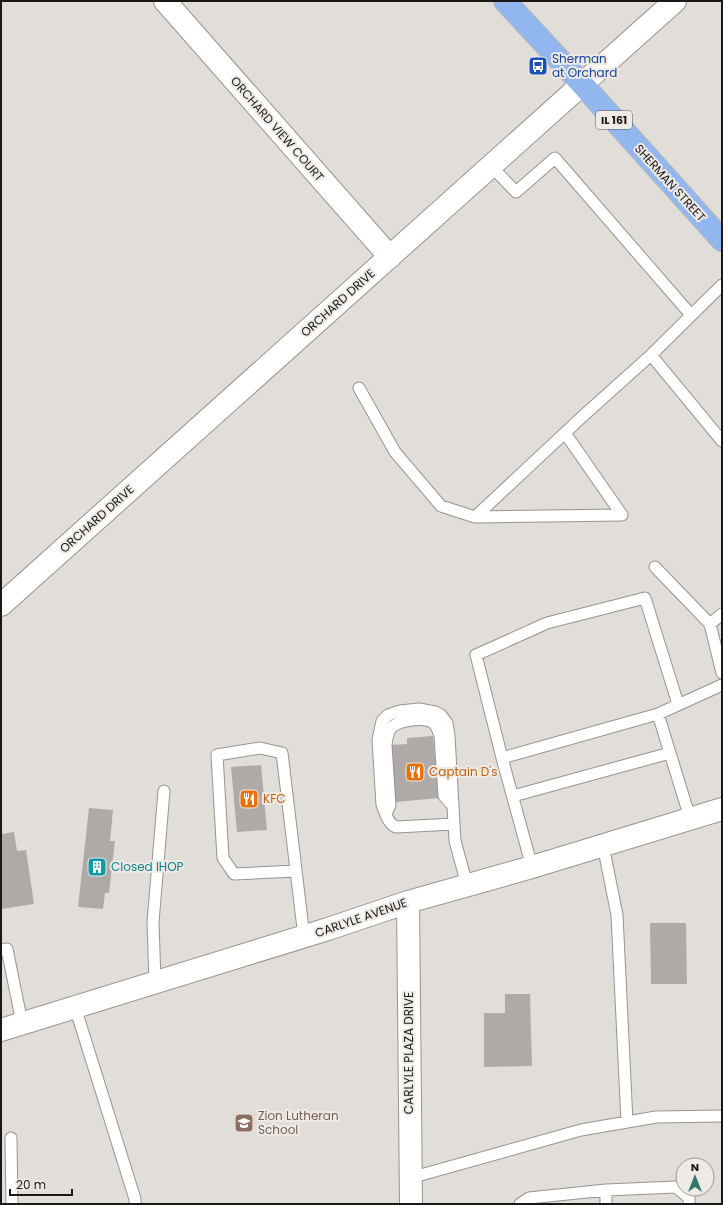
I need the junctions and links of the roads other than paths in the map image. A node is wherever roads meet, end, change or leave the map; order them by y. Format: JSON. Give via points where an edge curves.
{"nodes":[{"id":1,"x":165,"y":1,"type":"edge"},
{"id":2,"x":505,"y":1,"type":"edge"},
{"id":3,"x":675,"y":1,"type":"edge"},
{"id":4,"x":582,"y":84,"type":"junction"},
{"id":5,"x":492,"y":166,"type":"junction"},
{"id":6,"x":722,"y":240,"type":"edge"},
{"id":7,"x":390,"y":257,"type":"junction"},
{"id":8,"x":722,"y":285,"type":"edge"},
{"id":9,"x":691,"y":315,"type":"junction"},
{"id":10,"x":650,"y":355,"type":"junction"},
{"id":11,"x":358,"y":388,"type":"dead end"},
{"id":12,"x":564,"y":433,"type":"junction"},
{"id":13,"x":722,"y":441,"type":"edge"},
{"id":14,"x":475,"y":517,"type":"junction"},
{"id":15,"x":655,"y":567,"type":"dead end"},
{"id":16,"x":1,"y":605,"type":"edge"},
{"id":17,"x":722,"y":614,"type":"edge"},
{"id":18,"x":710,"y":624,"type":"junction"},
{"id":19,"x":722,"y":673,"type":"edge"},
{"id":20,"x":722,"y":685,"type":"edge"},
{"id":21,"x":678,"y":704,"type":"junction"},
{"id":22,"x":658,"y":714,"type":"junction"},
{"id":23,"x":670,"y":753,"type":"junction"},
{"id":24,"x":502,"y":758,"type":"junction"},
{"id":25,"x":164,"y":792,"type":"dead end"},
{"id":26,"x":513,"y":796,"type":"junction"},
{"id":27,"x":722,"y":809,"type":"edge"},
{"id":28,"x":690,"y":818,"type":"junction"},
{"id":29,"x":454,"y":824,"type":"junction"},
{"id":30,"x":603,"y":845,"type":"junction"},
{"id":31,"x":532,"y":867,"type":"junction"},
{"id":32,"x":296,"y":871,"type":"junction"},
{"id":33,"x":467,"y":885,"type":"junction"},
{"id":34,"x":408,"y":902,"type":"junction"},
{"id":35,"x":304,"y":937,"type":"junction"},
{"id":36,"x":1,"y":950,"type":"edge"},
{"id":37,"x":155,"y":982,"type":"junction"},
{"id":38,"x":75,"y":1007,"type":"junction"},
{"id":39,"x":22,"y":1023,"type":"junction"},
{"id":40,"x":1,"y":1030,"type":"edge"},
{"id":41,"x":722,"y":1116,"type":"edge"},
{"id":42,"x":627,"y":1122,"type":"junction"},
{"id":43,"x":11,"y":1138,"type":"dead end"},
{"id":44,"x":410,"y":1178,"type":"junction"},
{"id":45,"x":606,"y":1190,"type":"junction"},
{"id":46,"x":12,"y":1204,"type":"edge"},
{"id":47,"x":135,"y":1204,"type":"edge"},
{"id":48,"x":411,"y":1204,"type":"edge"},
{"id":49,"x":520,"y":1204,"type":"edge"},
{"id":50,"x":606,"y":1204,"type":"edge"},
{"id":51,"x":689,"y":1204,"type":"edge"}],
"edges":[{"from":1,"to":7,"type":"street","name":"ORCHARD VIEW COURT"},
{"from":2,"to":4,"type":"main road","name":"SHERMAN STREET","number":"IL 161"},
{"from":3,"to":4,"type":"street","name":"ORCHARD DRIVE"},
{"from":4,"to":5,"type":"street","name":"ORCHARD DRIVE"},
{"from":4,"to":6,"type":"main road","name":"SHERMAN STREET","number":"IL 161"},
{"from":5,"to":7,"type":"street","name":"ORCHARD DRIVE"},
{"from":5,"to":9,"type":"lane","via":[[516,192],[555,158]]},
{"from":7,"to":16,"type":"street","name":"ORCHARD DRIVE"},
{"from":8,"to":9,"type":"lane"},
{"from":9,"to":10,"type":"lane"},
{"from":10,"to":12,"type":"lane"},
{"from":10,"to":13,"type":"lane"},
{"from":11,"to":14,"type":"lane","via":[[395,452],[441,506]]},
{"from":12,"to":14,"type":"lane"},
{"from":12,"to":14,"type":"lane","via":[[622,515]]},
{"from":15,"to":18,"type":"lane"},
{"from":17,"to":18,"type":"lane"},
{"from":18,"to":19,"type":"lane"},
{"from":20,"to":21,"type":"lane"},
{"from":21,"to":22,"type":"lane"},
{"from":21,"to":24,"type":"lane","via":[[645,598],[547,623],[476,655]]},
{"from":22,"to":23,"type":"lane"},
{"from":22,"to":24,"type":"lane"},
{"from":23,"to":26,"type":"lane"},
{"from":23,"to":28,"type":"lane"},
{"from":24,"to":26,"type":"lane"},
{"from":25,"to":37,"type":"lane","via":[[152,922]]},
{"from":26,"to":31,"type":"lane"},
{"from":27,"to":28,"type":"street","name":"CARLYLE AVENUE"},
{"from":28,"to":30,"type":"street","name":"CARLYLE AVENUE"},
{"from":29,"to":29,"type":"lane","via":[[447,723],[435,712],[419,709],[388,715],[382,721],[378,735],[382,805],[388,821],[396,827]]},
{"from":29,"to":33,"type":"lane","via":[[456,846]]},
{"from":30,"to":31,"type":"street","name":"CARLYLE AVENUE"},
{"from":30,"to":42,"type":"lane","via":[[617,916]]},
{"from":31,"to":33,"type":"street","name":"CARLYLE AVENUE"},
{"from":32,"to":32,"type":"lane","via":[[282,754],[260,748],[217,755],[223,858],[234,874]]},
{"from":32,"to":35,"type":"lane"},
{"from":33,"to":34,"type":"street","name":"CARLYLE AVENUE"},
{"from":34,"to":35,"type":"street","name":"CARLYLE AVENUE"},
{"from":34,"to":44,"type":"street","name":"CARLYLE PLAZA DRIVE"},
{"from":35,"to":37,"type":"street","name":"CARLYLE AVENUE"},
{"from":36,"to":39,"type":"lane","via":[[7,949]]},
{"from":37,"to":38,"type":"street","name":"CARLYLE AVENUE"},
{"from":38,"to":39,"type":"street","name":"CARLYLE AVENUE"},
{"from":38,"to":47,"type":"lane"},
{"from":39,"to":40,"type":"street","name":"CARLYLE AVENUE"},
{"from":41,"to":42,"type":"lane","via":[[656,1117]]},
{"from":42,"to":44,"type":"lane","via":[[580,1130]]},
{"from":43,"to":46,"type":"lane"},
{"from":44,"to":48,"type":"street","name":"CARLYLE PLAZA DRIVE"},
{"from":45,"to":49,"type":"lane","via":[[529,1198]]},
{"from":45,"to":50,"type":"lane"},
{"from":45,"to":51,"type":"lane","via":[[676,1187],[688,1198]]}]}
